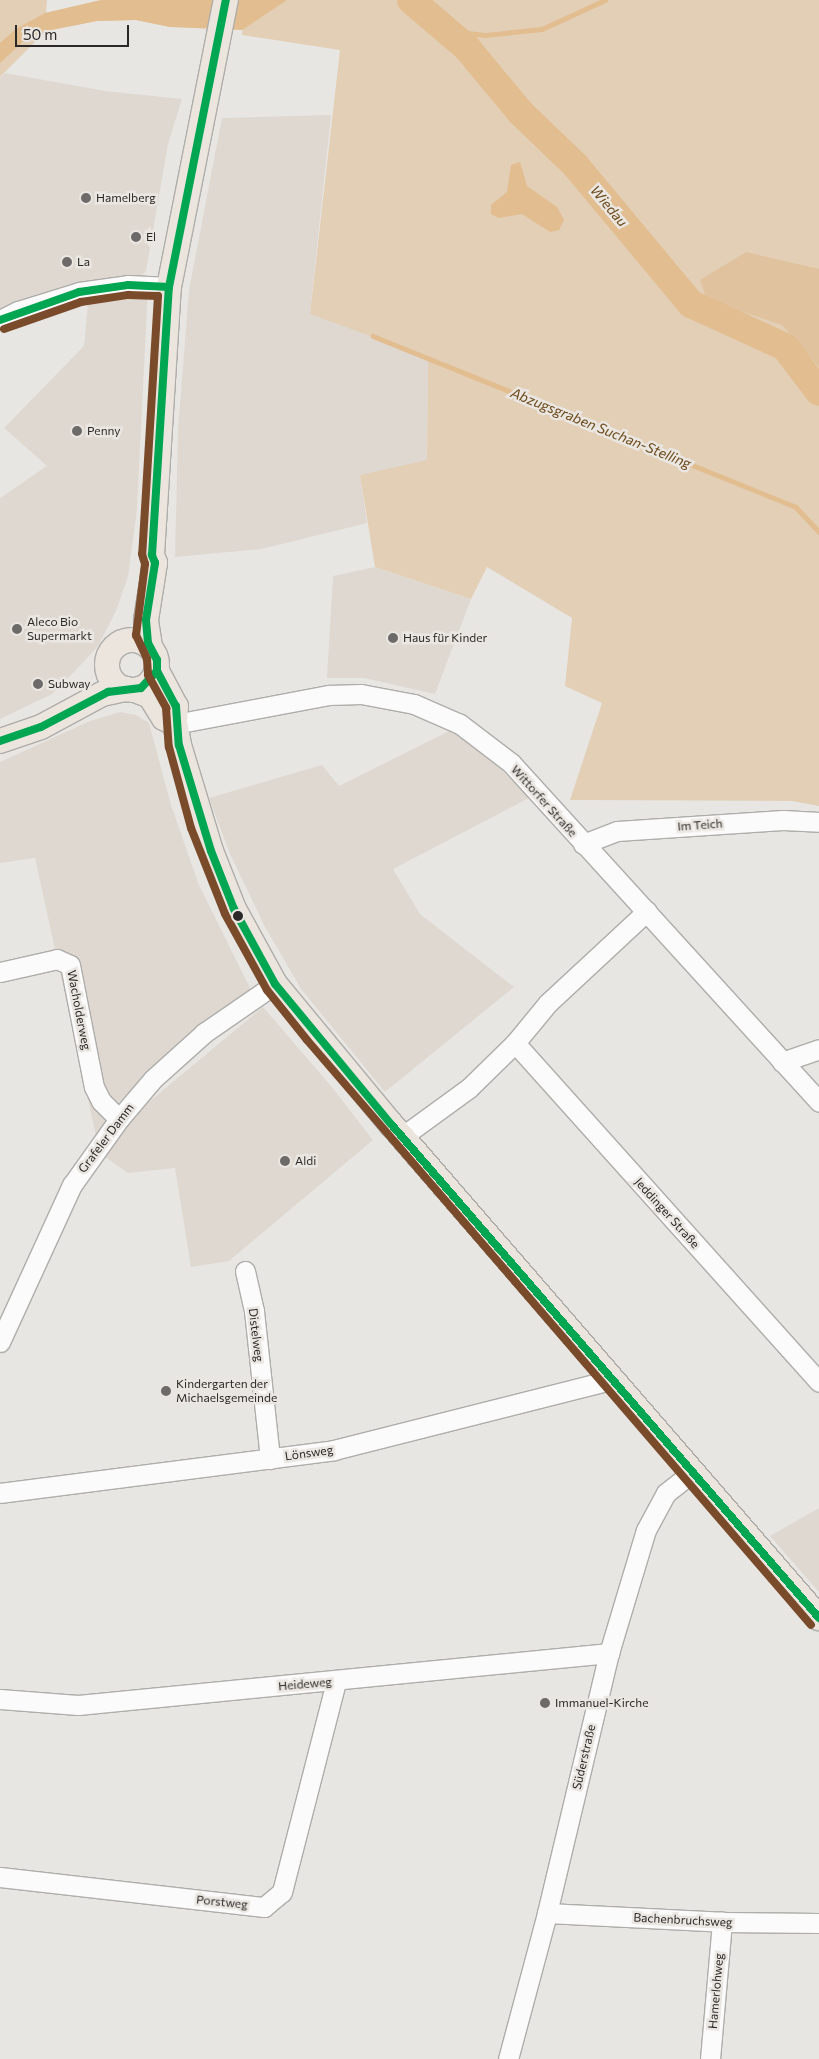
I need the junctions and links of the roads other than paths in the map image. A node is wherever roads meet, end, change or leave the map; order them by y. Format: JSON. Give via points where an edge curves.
{"nodes":[{"id":1,"x":226,"y":0,"type":"edge"},
{"id":2,"x":169,"y":288,"type":"junction"},
{"id":3,"x":0,"y":320,"type":"edge"},
{"id":4,"x":152,"y":555,"type":"junction"},
{"id":5,"x":150,"y":646,"type":"junction"},
{"id":6,"x":113,"y":654,"type":"junction"},
{"id":7,"x":157,"y":671,"type":"junction"},
{"id":8,"x":131,"y":689,"type":"junction"},
{"id":9,"x":175,"y":724,"type":"junction"},
{"id":10,"x":7,"y":738,"type":"edge"},
{"id":11,"x":819,"y":822,"type":"edge"},
{"id":12,"x":583,"y":844,"type":"junction"},
{"id":13,"x":647,"y":911,"type":"junction"},
{"id":14,"x":0,"y":972,"type":"edge"},
{"id":15,"x":275,"y":984,"type":"junction"},
{"id":16,"x":515,"y":1044,"type":"junction"},
{"id":17,"x":819,"y":1049,"type":"edge"},
{"id":18,"x":782,"y":1062,"type":"junction"},
{"id":19,"x":819,"y":1102,"type":"edge"},
{"id":20,"x":119,"y":1119,"type":"junction"},
{"id":21,"x":403,"y":1136,"type":"junction"},
{"id":22,"x":245,"y":1271,"type":"dead end"},
{"id":23,"x":0,"y":1342,"type":"edge"},
{"id":24,"x":611,"y":1380,"type":"junction"},
{"id":25,"x":819,"y":1382,"type":"edge"},
{"id":26,"x":270,"y":1459,"type":"junction"},
{"id":27,"x":693,"y":1472,"type":"junction"},
{"id":28,"x":0,"y":1493,"type":"edge"},
{"id":29,"x":819,"y":1618,"type":"edge"},
{"id":30,"x":609,"y":1653,"type":"junction"},
{"id":31,"x":336,"y":1681,"type":"junction"},
{"id":32,"x":0,"y":1700,"type":"edge"},
{"id":33,"x":0,"y":1878,"type":"edge"},
{"id":34,"x":547,"y":1913,"type":"junction"},
{"id":35,"x":722,"y":1922,"type":"junction"},
{"id":36,"x":819,"y":1923,"type":"edge"},
{"id":37,"x":508,"y":2059,"type":"edge"},
{"id":38,"x":710,"y":2059,"type":"edge"}],
"edges":[{"from":1,"to":2,"type":"main road"},
{"from":2,"to":3,"type":"street","via":[[128,286],[79,292]]},
{"from":2,"to":4,"type":"main road"},
{"from":4,"to":5,"type":"main road","via":[[156,562],[146,620]]},
{"from":4,"to":6,"type":"main road","via":[[146,559],[127,632]]},
{"from":5,"to":6,"type":"main road","via":[[136,640]]},
{"from":5,"to":7,"type":"main road","via":[[156,657]]},
{"from":6,"to":8,"type":"main road","via":[[112,680]]},
{"from":6,"to":10,"type":"main road","via":[[93,681],[22,725]]},
{"from":7,"to":8,"type":"main road","via":[[149,684]]},
{"from":7,"to":9,"type":"main road","via":[[176,706]]},
{"from":8,"to":9,"type":"main road","via":[[150,696],[164,718]]},
{"from":8,"to":10,"type":"main road","via":[[102,694],[41,727]]},
{"from":9,"to":12,"type":"street","name":"Wittorfer Straße","via":[[329,694],[361,694],[414,704],[460,724],[485,741],[511,763]]},
{"from":9,"to":15,"type":"main road","via":[[211,851],[234,910]]},
{"from":11,"to":12,"type":"street","name":"Im Teich","via":[[783,820],[618,831]]},
{"from":12,"to":13,"type":"street","name":"Wittorfer Straße"},
{"from":13,"to":16,"type":"street","via":[[548,1003]]},
{"from":13,"to":18,"type":"street","name":"Wittorfer Straße"},
{"from":14,"to":20,"type":"street","name":"Wacholderweg","via":[[57,959],[70,964],[94,1087],[101,1101]]},
{"from":15,"to":20,"type":"street","name":"Grafeler Damm","via":[[204,1033],[153,1080]]},
{"from":15,"to":21,"type":"main road"},
{"from":16,"to":21,"type":"street","via":[[469,1088]]},
{"from":16,"to":25,"type":"street","name":"Jeddinger Straße"},
{"from":17,"to":18,"type":"street"},
{"from":18,"to":19,"type":"street","name":"Wittorfer Straße"},
{"from":20,"to":23,"type":"street","name":"Grafeler Damm","via":[[72,1185]]},
{"from":21,"to":24,"type":"main road"},
{"from":22,"to":26,"type":"street","name":"Distelweg","via":[[254,1311]]},
{"from":24,"to":26,"type":"street","name":"Lönsweg","via":[[334,1450]]},
{"from":24,"to":27,"type":"main road"},
{"from":26,"to":28,"type":"street","name":"Lönsweg"},
{"from":27,"to":29,"type":"main road"},
{"from":27,"to":30,"type":"street","name":"Süderstraße","via":[[666,1493],[646,1530]]},
{"from":30,"to":31,"type":"street","name":"Heideweg"},
{"from":30,"to":34,"type":"street","name":"Süderstraße"},
{"from":31,"to":32,"type":"street","name":"Heideweg","via":[[78,1704]]},
{"from":31,"to":33,"type":"street","name":"Porstweg","via":[[282,1892],[264,1907]]},
{"from":34,"to":35,"type":"street","name":"Bachenbruchsweg"},
{"from":34,"to":37,"type":"street","name":"Süderstraße"},
{"from":35,"to":36,"type":"street","name":"Bachenbruchsweg"},
{"from":35,"to":38,"type":"street","name":"Hamerlohweg"}]}
